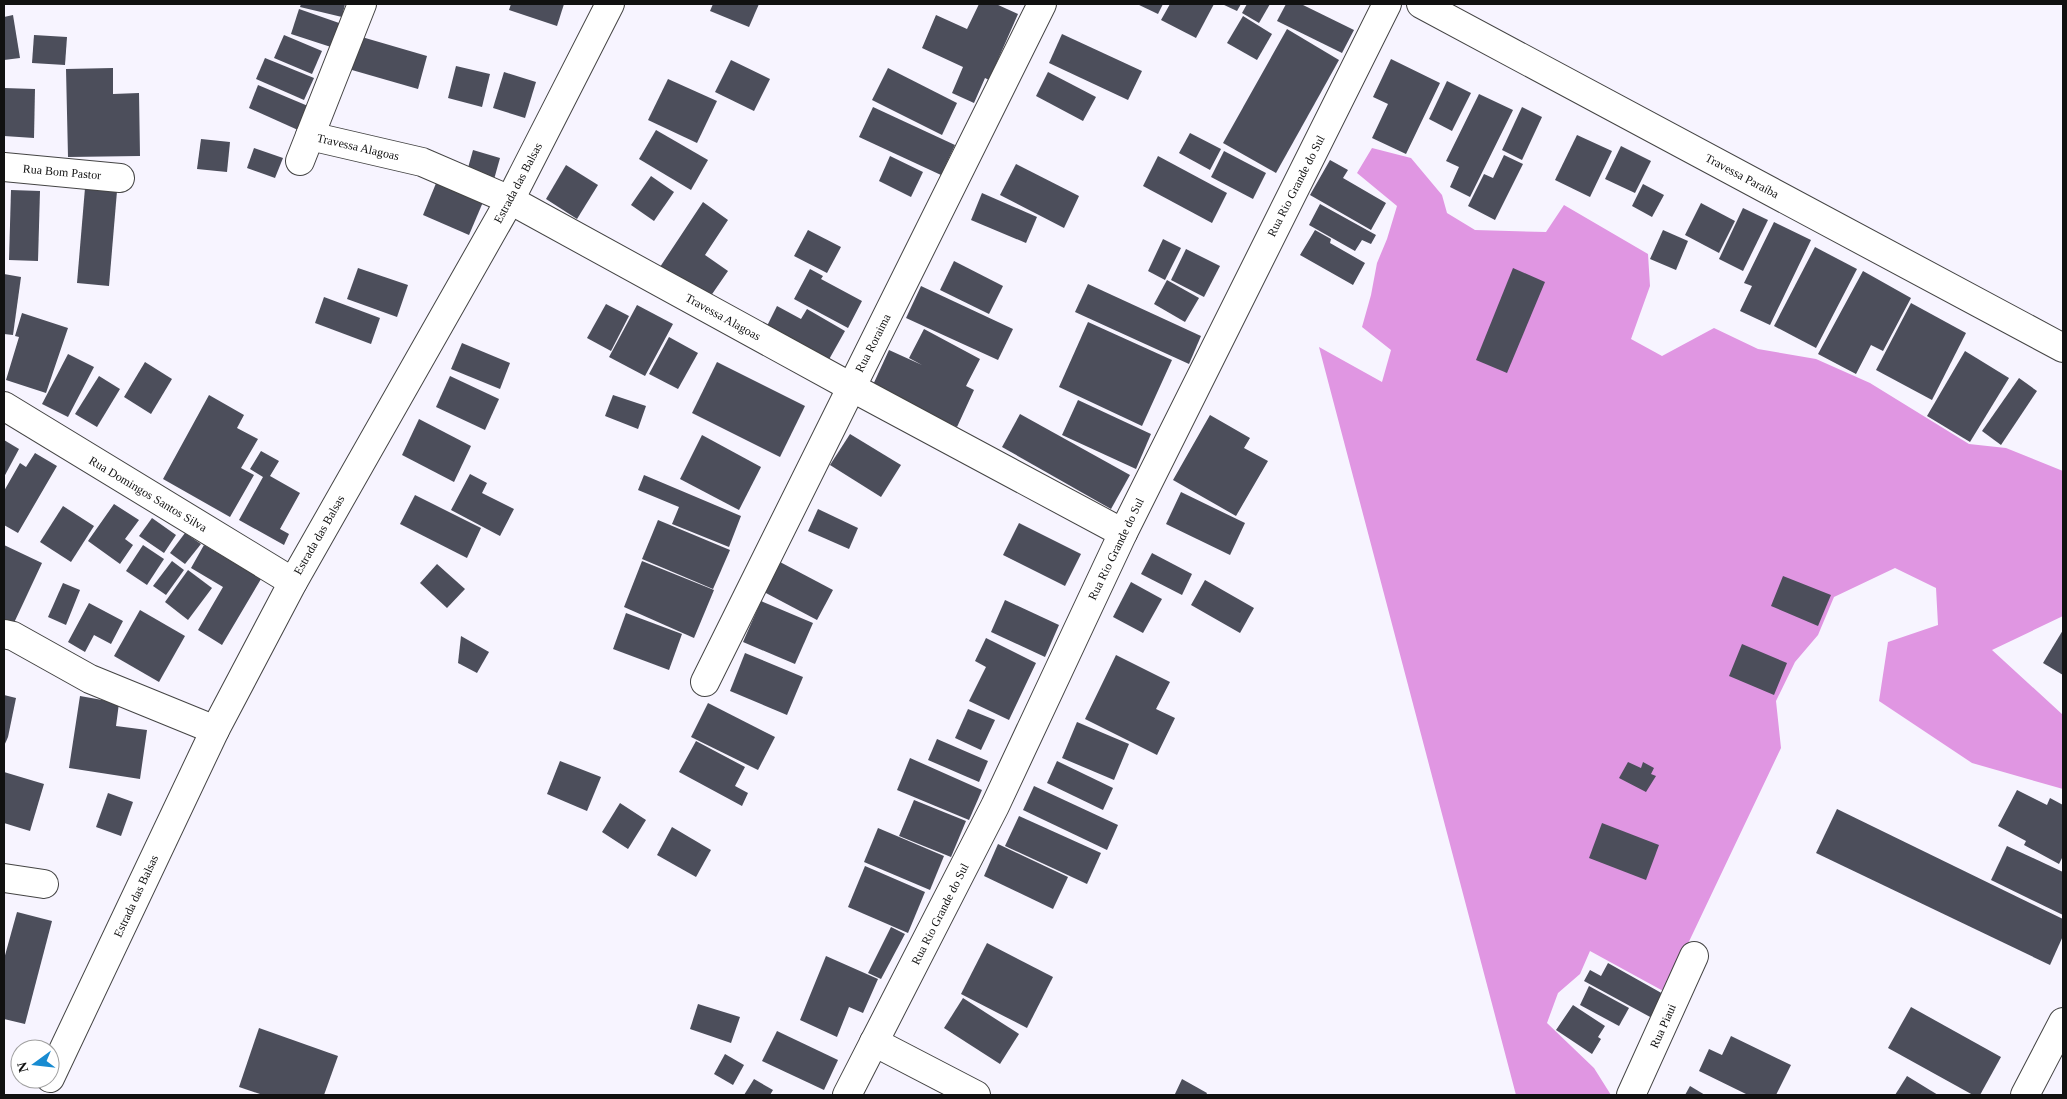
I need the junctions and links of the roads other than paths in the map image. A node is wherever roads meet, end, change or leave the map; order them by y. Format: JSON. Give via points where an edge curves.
{"nodes":[{"id":1,"x":362,"y":4,"type":"edge"},
{"id":2,"x":610,"y":4,"type":"edge"},
{"id":3,"x":1042,"y":4,"type":"edge"},
{"id":4,"x":1387,"y":4,"type":"edge"},
{"id":5,"x":1421,"y":4,"type":"edge"},
{"id":6,"x":310,"y":136,"type":"junction"},
{"id":7,"x":300,"y":161,"type":"dead end"},
{"id":8,"x":4,"y":167,"type":"edge"},
{"id":9,"x":120,"y":178,"type":"dead end"},
{"id":10,"x":510,"y":200,"type":"junction"},
{"id":11,"x":2063,"y":348,"type":"edge"},
{"id":12,"x":851,"y":387,"type":"junction"},
{"id":13,"x":4,"y":406,"type":"edge"},
{"id":14,"x":1123,"y":532,"type":"junction"},
{"id":15,"x":293,"y":582,"type":"junction"},
{"id":16,"x":4,"y":634,"type":"edge"},
{"id":17,"x":706,"y":682,"type":"dead end"},
{"id":18,"x":215,"y":730,"type":"junction"},
{"id":19,"x":4,"y":878,"type":"edge"},
{"id":20,"x":44,"y":884,"type":"dead end"},
{"id":21,"x":1694,"y":956,"type":"dead end"},
{"id":22,"x":2060,"y":1034,"type":"edge"},
{"id":23,"x":874,"y":1042,"type":"junction"},
{"id":24,"x":60,"y":1057,"type":"edge"},
{"id":25,"x":847,"y":1095,"type":"edge"},
{"id":26,"x":976,"y":1095,"type":"edge"},
{"id":27,"x":1631,"y":1095,"type":"edge"},
{"id":28,"x":2024,"y":1095,"type":"edge"}],
"edges":[{"from":1,"to":6,"type":"street"},
{"from":2,"to":10,"type":"street","name":"Estrada das Balsas"},
{"from":3,"to":12,"type":"street","name":"Rua Roraima"},
{"from":4,"to":14,"type":"street","name":"Rua Rio Grande do Sul"},
{"from":5,"to":11,"type":"street","name":"Travessa Paraíba"},
{"from":6,"to":7,"type":"street"},
{"from":6,"to":10,"type":"street","name":"Travessa Alagoas","via":[[422,162]]},
{"from":8,"to":9,"type":"street","name":"Rua Bom Pastor"},
{"from":10,"to":12,"type":"street","name":"Travessa Alagoas"},
{"from":10,"to":15,"type":"street","name":"Estrada das Balsas"},
{"from":12,"to":14,"type":"street","name":"Travessa Alagoas"},
{"from":12,"to":17,"type":"street","name":"Rua Roraima"},
{"from":13,"to":15,"type":"street","name":"Rua Domingos Santos Silva"},
{"from":14,"to":23,"type":"street","name":"Rua Rio Grande do Sul","via":[[994,806]]},
{"from":15,"to":18,"type":"street","name":"Estrada das Balsas"},
{"from":16,"to":18,"type":"street","via":[[90,679]]},
{"from":18,"to":24,"type":"street","name":"Estrada das Balsas"},
{"from":19,"to":20,"type":"street"},
{"from":21,"to":27,"type":"street","name":"Rua Piaui"},
{"from":22,"to":28,"type":"street"},
{"from":23,"to":25,"type":"street","name":"Rua Rio Grande do Sul"},
{"from":23,"to":26,"type":"street"}]}
